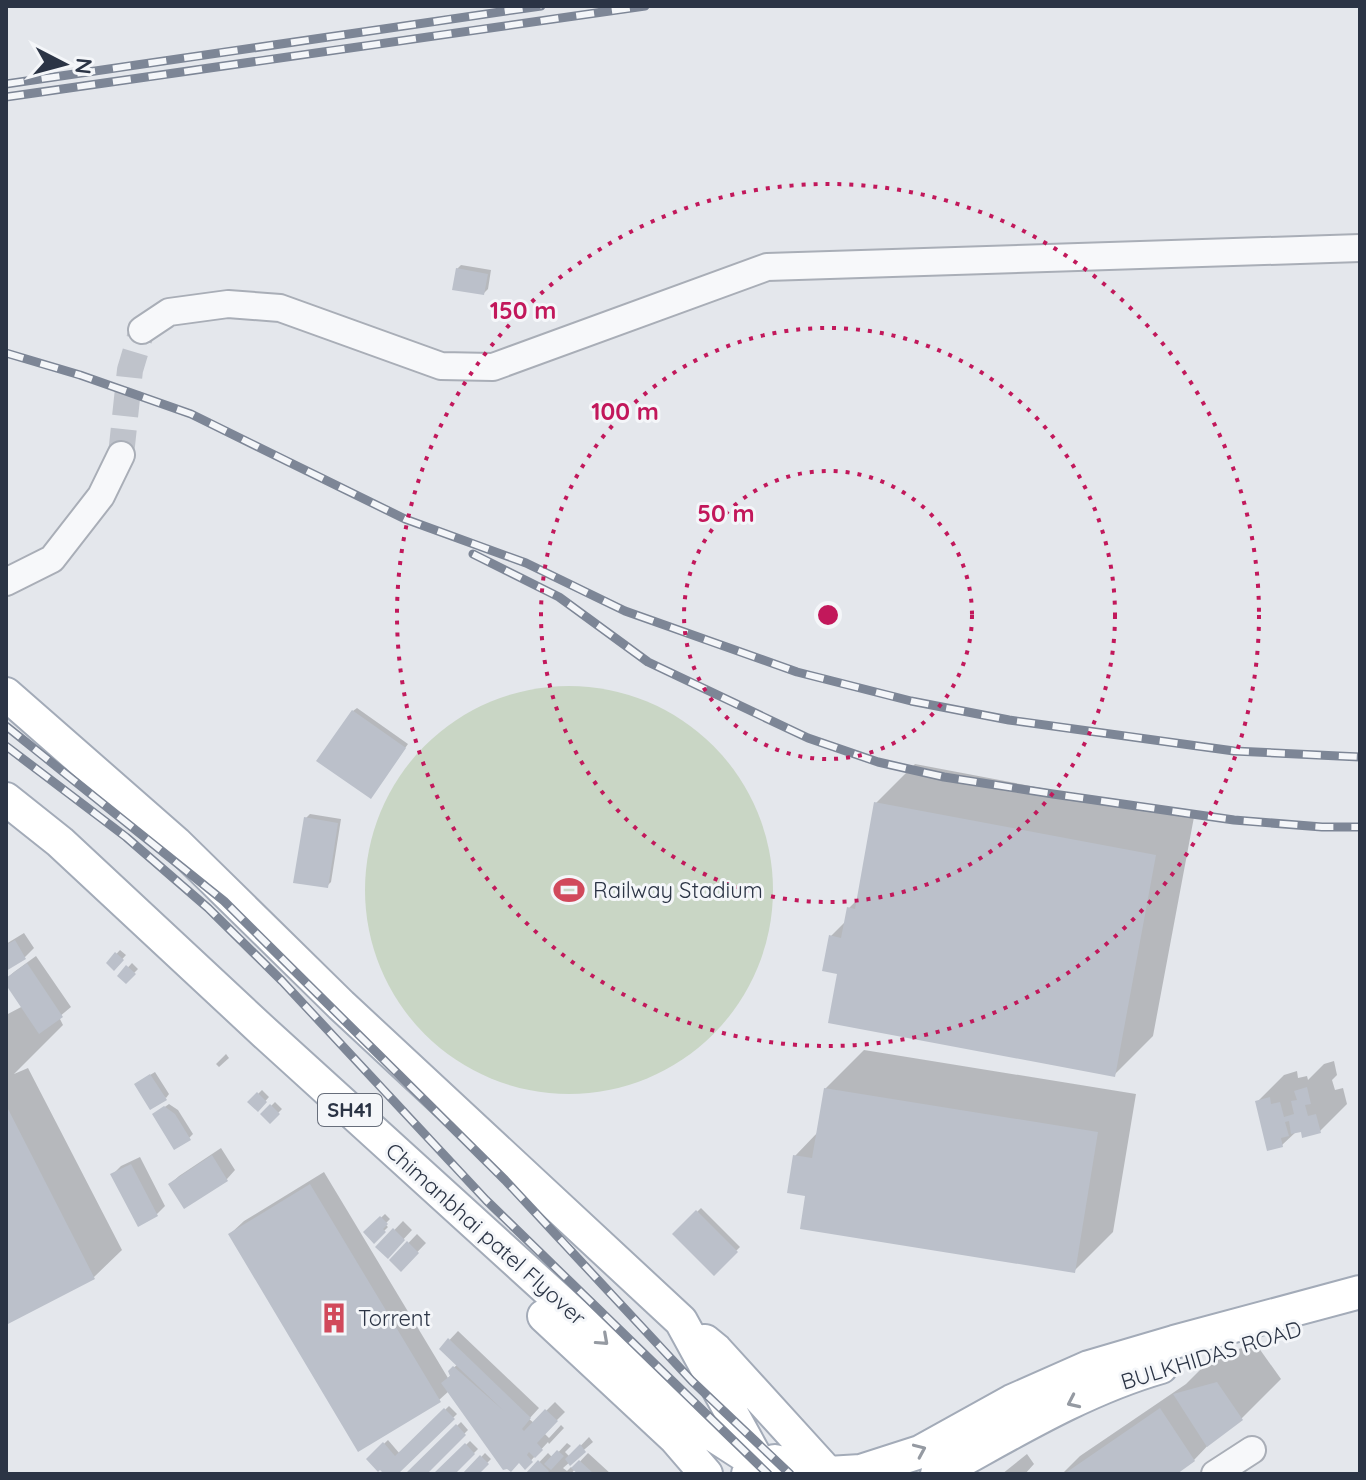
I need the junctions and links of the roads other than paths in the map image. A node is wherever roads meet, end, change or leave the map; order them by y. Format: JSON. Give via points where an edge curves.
{"nodes":[{"id":1,"x":1360,"y":248,"type":"edge"},
{"id":2,"x":142,"y":330,"type":"tunnel mouth"},
{"id":3,"x":121,"y":455,"type":"tunnel mouth"},
{"id":4,"x":6,"y":582,"type":"edge"},
{"id":5,"x":6,"y":694,"type":"edge"},
{"id":6,"x":6,"y":799,"type":"edge"},
{"id":7,"x":6,"y":821,"type":"edge"},
{"id":8,"x":1360,"y":1292,"type":"edge"},
{"id":9,"x":1360,"y":1310,"type":"edge"},
{"id":10,"x":681,"y":1321,"type":"junction"},
{"id":11,"x":684,"y":1430,"type":"junction"},
{"id":12,"x":1252,"y":1450,"type":"dead end"},
{"id":13,"x":786,"y":1470,"type":"edge"},
{"id":14,"x":706,"y":1474,"type":"edge"},
{"id":15,"x":937,"y":1474,"type":"edge"},
{"id":16,"x":1215,"y":1474,"type":"edge"}],
"edges":[{"from":1,"to":2,"type":"street","via":[[767,267],[493,367],[441,366],[280,308],[228,304],[169,312]]},
{"from":3,"to":4,"type":"street","via":[[101,496],[52,559]]},
{"from":5,"to":10,"type":"main road","via":[[176,843],[341,1005]]},
{"from":6,"to":11,"type":"main road","name":"Chimanbhai patel Flyover","number":"SH41","one_way":true,"via":[[60,842]]},
{"from":7,"to":11,"type":"main road","name":"Chimanbhai patel Flyover","number":"SH41","via":[[50,855]]},
{"from":13,"to":8,"type":"main road","one_way":true,"via":[[861,1471],[920,1452],[1012,1401],[1089,1367]]},
{"from":9,"to":15,"type":"main road","name":"BULKHIDAS ROAD","one_way":true,"via":[[1133,1375]]},
{"from":10,"to":13,"type":"main road"},
{"from":10,"to":13,"type":"main road","via":[[716,1350]]},
{"from":11,"to":13,"type":"main road","name":"Chimanbhai patel Flyover"},
{"from":11,"to":14,"type":"main road","name":"Chimanbhai patel Flyover"},
{"from":12,"to":16,"type":"street"}]}
